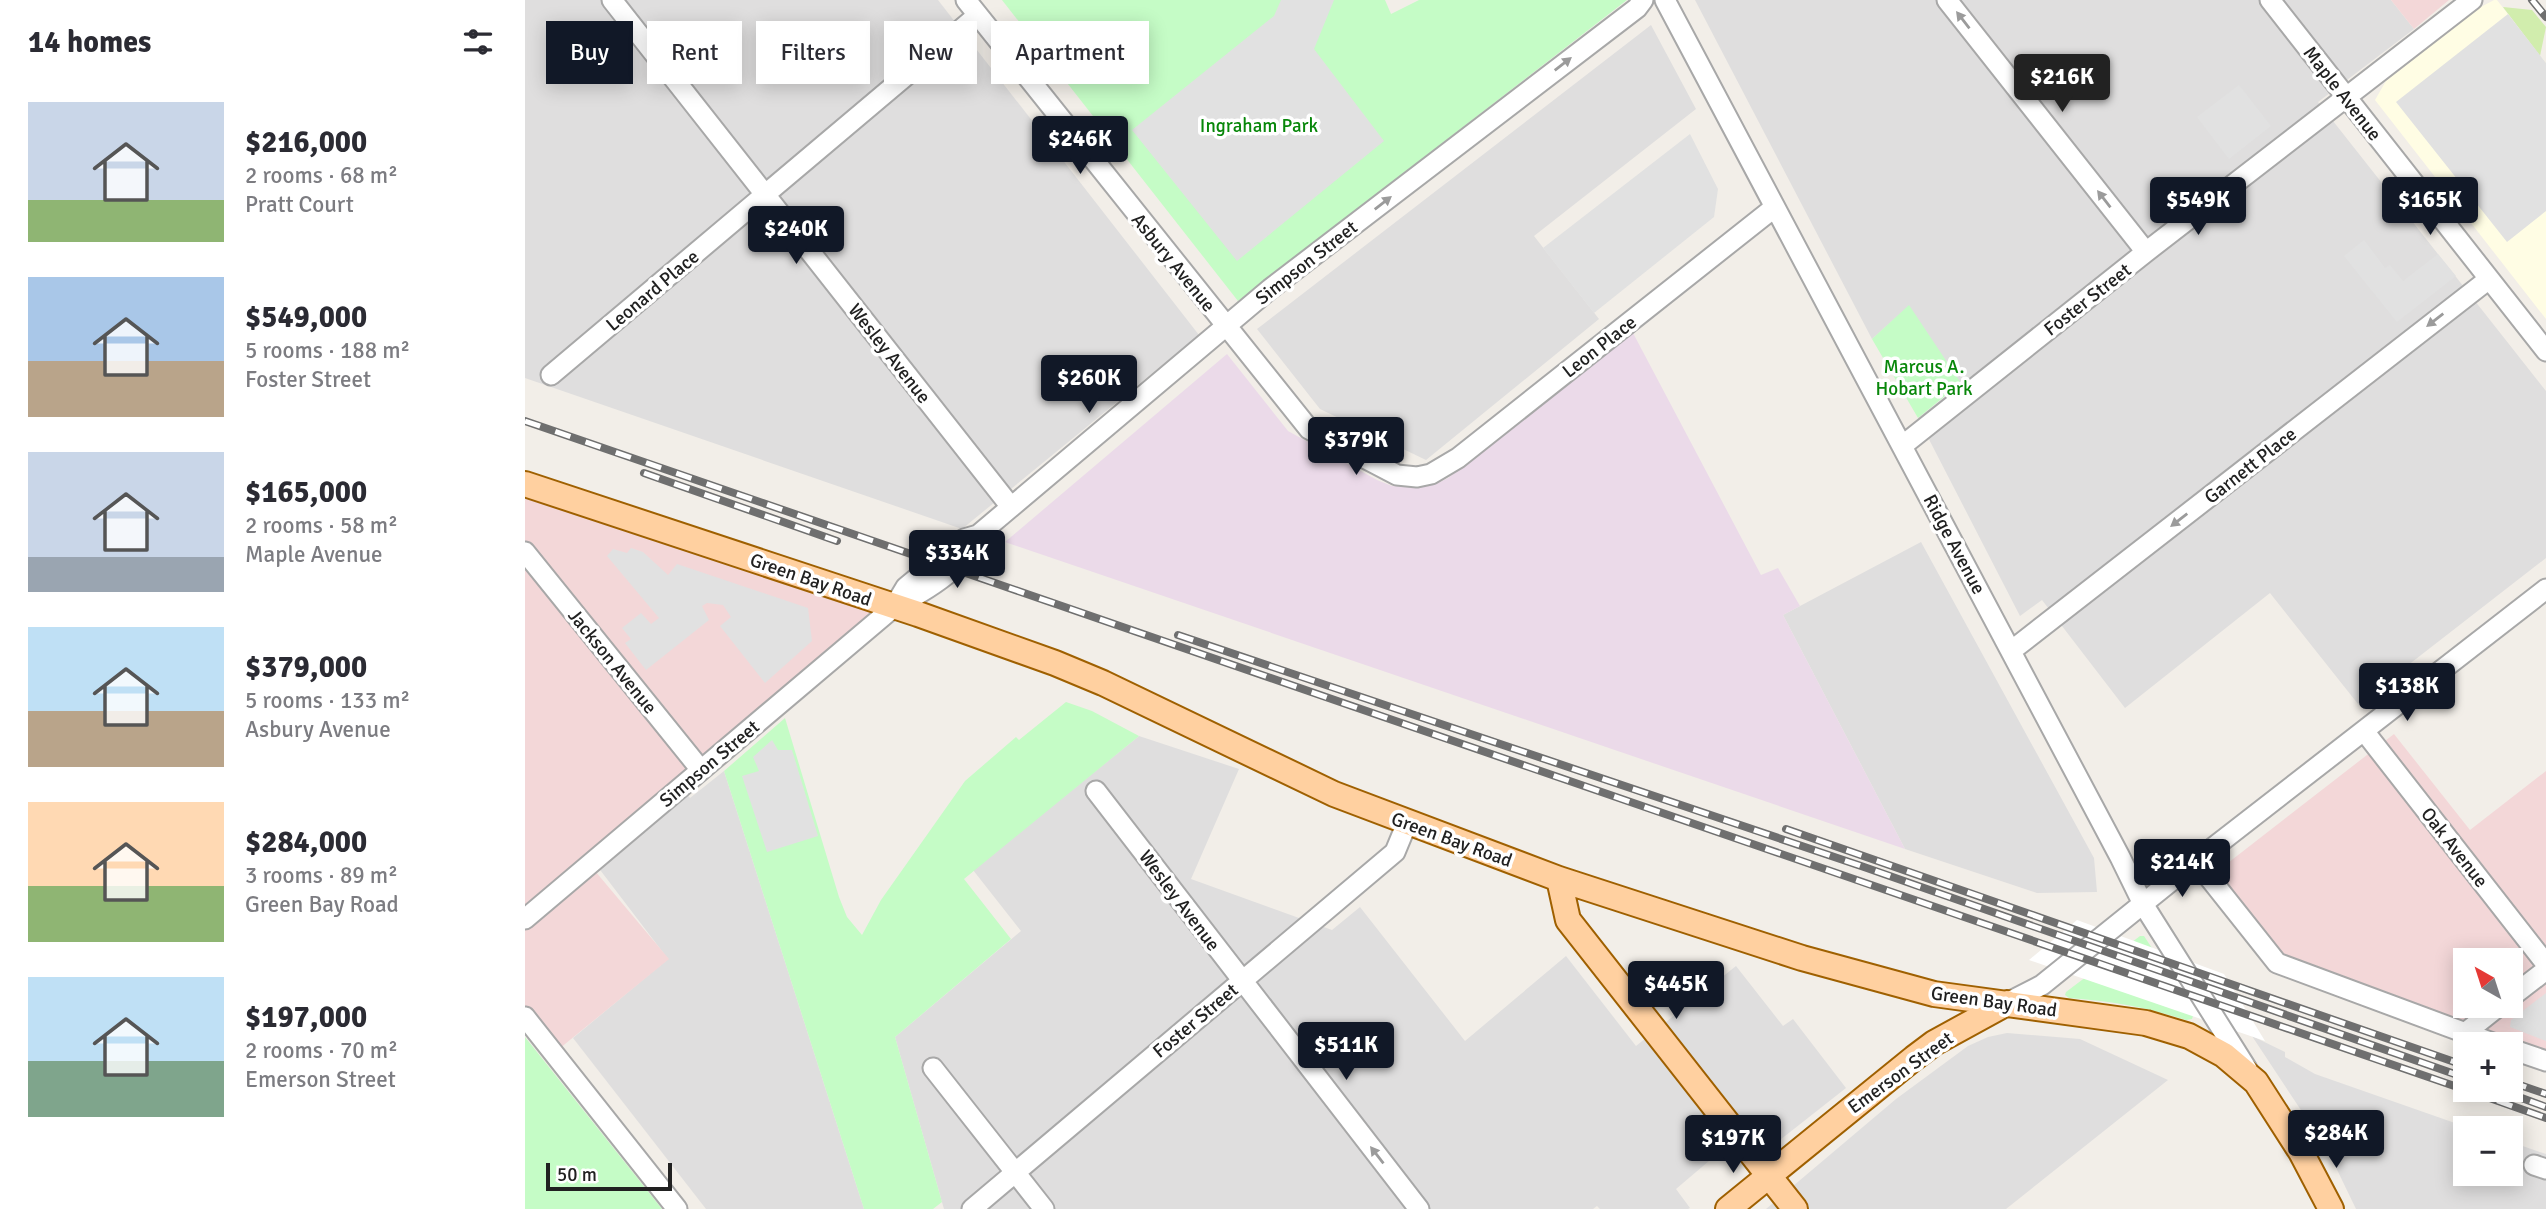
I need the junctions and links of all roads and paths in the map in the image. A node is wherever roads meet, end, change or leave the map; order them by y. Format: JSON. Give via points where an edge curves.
{"nodes":[{"id":1,"x":612,"y":0,"type":"edge"},
{"id":2,"x":1643,"y":0,"type":"edge"},
{"id":3,"x":1665,"y":0,"type":"edge"},
{"id":4,"x":1947,"y":0,"type":"edge"},
{"id":5,"x":2270,"y":0,"type":"edge"},
{"id":6,"x":2472,"y":0,"type":"edge"},
{"id":7,"x":972,"y":7,"type":"edge"},
{"id":8,"x":2346,"y":97,"type":"junction"},
{"id":9,"x":765,"y":194,"type":"junction"},
{"id":10,"x":1775,"y":207,"type":"junction"},
{"id":11,"x":2146,"y":252,"type":"junction"},
{"id":12,"x":2489,"y":279,"type":"junction"},
{"id":13,"x":1226,"y":326,"type":"junction"},
{"id":14,"x":2546,"y":351,"type":"edge"},
{"id":15,"x":551,"y":375,"type":"dead end"},
{"id":16,"x":1902,"y":446,"type":"junction"},
{"id":17,"x":1417,"y":477,"type":"joint"},
{"id":18,"x":525,"y":484,"type":"edge"},
{"id":19,"x":1011,"y":507,"type":"junction"},
{"id":20,"x":525,"y":552,"type":"edge"},
{"id":21,"x":2546,"y":589,"type":"edge"},
{"id":22,"x":894,"y":607,"type":"junction"},
{"id":23,"x":2011,"y":651,"type":"junction"},
{"id":24,"x":2364,"y":731,"type":"junction"},
{"id":25,"x":701,"y":771,"type":"junction"},
{"id":26,"x":1096,"y":791,"type":"dead end"},
{"id":27,"x":1407,"y":823,"type":"junction"},
{"id":28,"x":2196,"y":861,"type":"junction"},
{"id":29,"x":1559,"y":879,"type":"junction"},
{"id":30,"x":2143,"y":904,"type":"junction"},
{"id":31,"x":525,"y":919,"type":"edge"},
{"id":32,"x":2546,"y":964,"type":"edge"},
{"id":33,"x":2546,"y":970,"type":"edge"},
{"id":34,"x":1241,"y":981,"type":"junction"},
{"id":35,"x":2523,"y":988,"type":"edge"},
{"id":36,"x":2007,"y":1003,"type":"junction"},
{"id":37,"x":525,"y":1017,"type":"edge"},
{"id":38,"x":2484,"y":1018,"type":"edge"},
{"id":39,"x":2462,"y":1032,"type":"edge"},
{"id":40,"x":2466,"y":1032,"type":"edge"},
{"id":41,"x":2523,"y":1053,"type":"edge"},
{"id":42,"x":2546,"y":1061,"type":"edge"},
{"id":43,"x":933,"y":1068,"type":"dead end"},
{"id":44,"x":2256,"y":1082,"type":"junction"},
{"id":45,"x":1016,"y":1172,"type":"junction"},
{"id":46,"x":1768,"y":1175,"type":"junction"},
{"id":47,"x":677,"y":1209,"type":"edge"},
{"id":48,"x":972,"y":1209,"type":"edge"},
{"id":49,"x":1044,"y":1209,"type":"edge"},
{"id":50,"x":1419,"y":1209,"type":"edge"},
{"id":51,"x":1728,"y":1209,"type":"edge"},
{"id":52,"x":1795,"y":1209,"type":"edge"},
{"id":53,"x":2331,"y":1209,"type":"edge"}],
"edges":[{"from":1,"to":9,"type":"street","name":"Wesley Avenue"},
{"from":13,"to":2,"type":"street","name":"Simpson Street","one_way":true},
{"from":3,"to":10,"type":"street","name":"Ridge Avenue"},
{"from":11,"to":4,"type":"street","one_way":true},
{"from":5,"to":8,"type":"street","name":"Maple Avenue"},
{"from":6,"to":8,"type":"street","name":"Foster Street"},
{"from":7,"to":9,"type":"street","name":"Leonard Place"},
{"from":7,"to":13,"type":"street","name":"Asbury Avenue"},
{"from":8,"to":11,"type":"street","name":"Foster Street"},
{"from":8,"to":12,"type":"street","name":"Maple Avenue"},
{"from":9,"to":15,"type":"street","name":"Leonard Place"},
{"from":9,"to":19,"type":"street","name":"Wesley Avenue"},
{"from":10,"to":16,"type":"street","name":"Ridge Avenue"},
{"from":10,"to":17,"type":"street","name":"Leon Place","via":[[1458,458]]},
{"from":11,"to":16,"type":"street","name":"Foster Street"},
{"from":12,"to":14,"type":"street","name":"Maple Avenue"},
{"from":12,"to":23,"type":"street","name":"Garnett Place","one_way":true},
{"from":13,"to":17,"type":"street","name":"Asbury Avenue","via":[[1309,429],[1397,475]]},
{"from":13,"to":19,"type":"street","name":"Simpson Street"},
{"from":16,"to":23,"type":"street","name":"Ridge Avenue"},
{"from":18,"to":22,"type":"main road","name":"Green Bay Road"},
{"from":19,"to":22,"type":"street","name":"Simpson Street","via":[[978,536],[964,538],[907,587]]},
{"from":20,"to":25,"type":"street","name":"Jackson Avenue"},
{"from":21,"to":24,"type":"street","name":"Emerson Street"},
{"from":22,"to":25,"type":"street","name":"Simpson Street"},
{"from":22,"to":27,"type":"main road","name":"Green Bay Road","via":[[1103,682],[1323,789]]},
{"from":23,"to":30,"type":"street","name":"Ridge Avenue"},
{"from":24,"to":28,"type":"street","name":"Emerson Street"},
{"from":24,"to":32,"type":"street","name":"Oak Avenue"},
{"from":25,"to":31,"type":"street","name":"Simpson Street"},
{"from":26,"to":34,"type":"street","name":"Wesley Avenue"},
{"from":27,"to":29,"type":"main road","name":"Green Bay Road"},
{"from":27,"to":34,"type":"street","name":"Foster Street","via":[[1395,852]]},
{"from":28,"to":30,"type":"street","name":"Emerson Street"},
{"from":28,"to":39,"type":"street","via":[[2277,963]]},
{"from":29,"to":36,"type":"main road","name":"Green Bay Road","via":[[1840,968],[1934,994]]},
{"from":29,"to":46,"type":"main road","via":[[1568,920]]},
{"from":30,"to":36,"type":"street","name":"Emerson Street","via":[[2042,985]]},
{"from":30,"to":44,"type":"street","name":"Ridge Avenue"},
{"from":33,"to":35,"type":"street"},
{"from":34,"to":45,"type":"street","name":"Foster Street"},
{"from":50,"to":34,"type":"street","name":"Wesley Avenue","one_way":true},
{"from":36,"to":44,"type":"main road","name":"Green Bay Road","via":[[2145,1023],[2189,1036],[2224,1055]]},
{"from":36,"to":46,"type":"main road","name":"Emerson Street","via":[[1924,1050]]},
{"from":37,"to":47,"type":"street"},
{"from":38,"to":40,"type":"street"},
{"from":41,"to":42,"type":"street"},
{"from":43,"to":45,"type":"street"},
{"from":44,"to":53,"type":"main road","name":"Green Bay Road"},
{"from":45,"to":48,"type":"street","name":"Foster Street"},
{"from":45,"to":49,"type":"street"},
{"from":46,"to":51,"type":"main road","name":"Emerson Street"},
{"from":46,"to":52,"type":"main road"}]}
